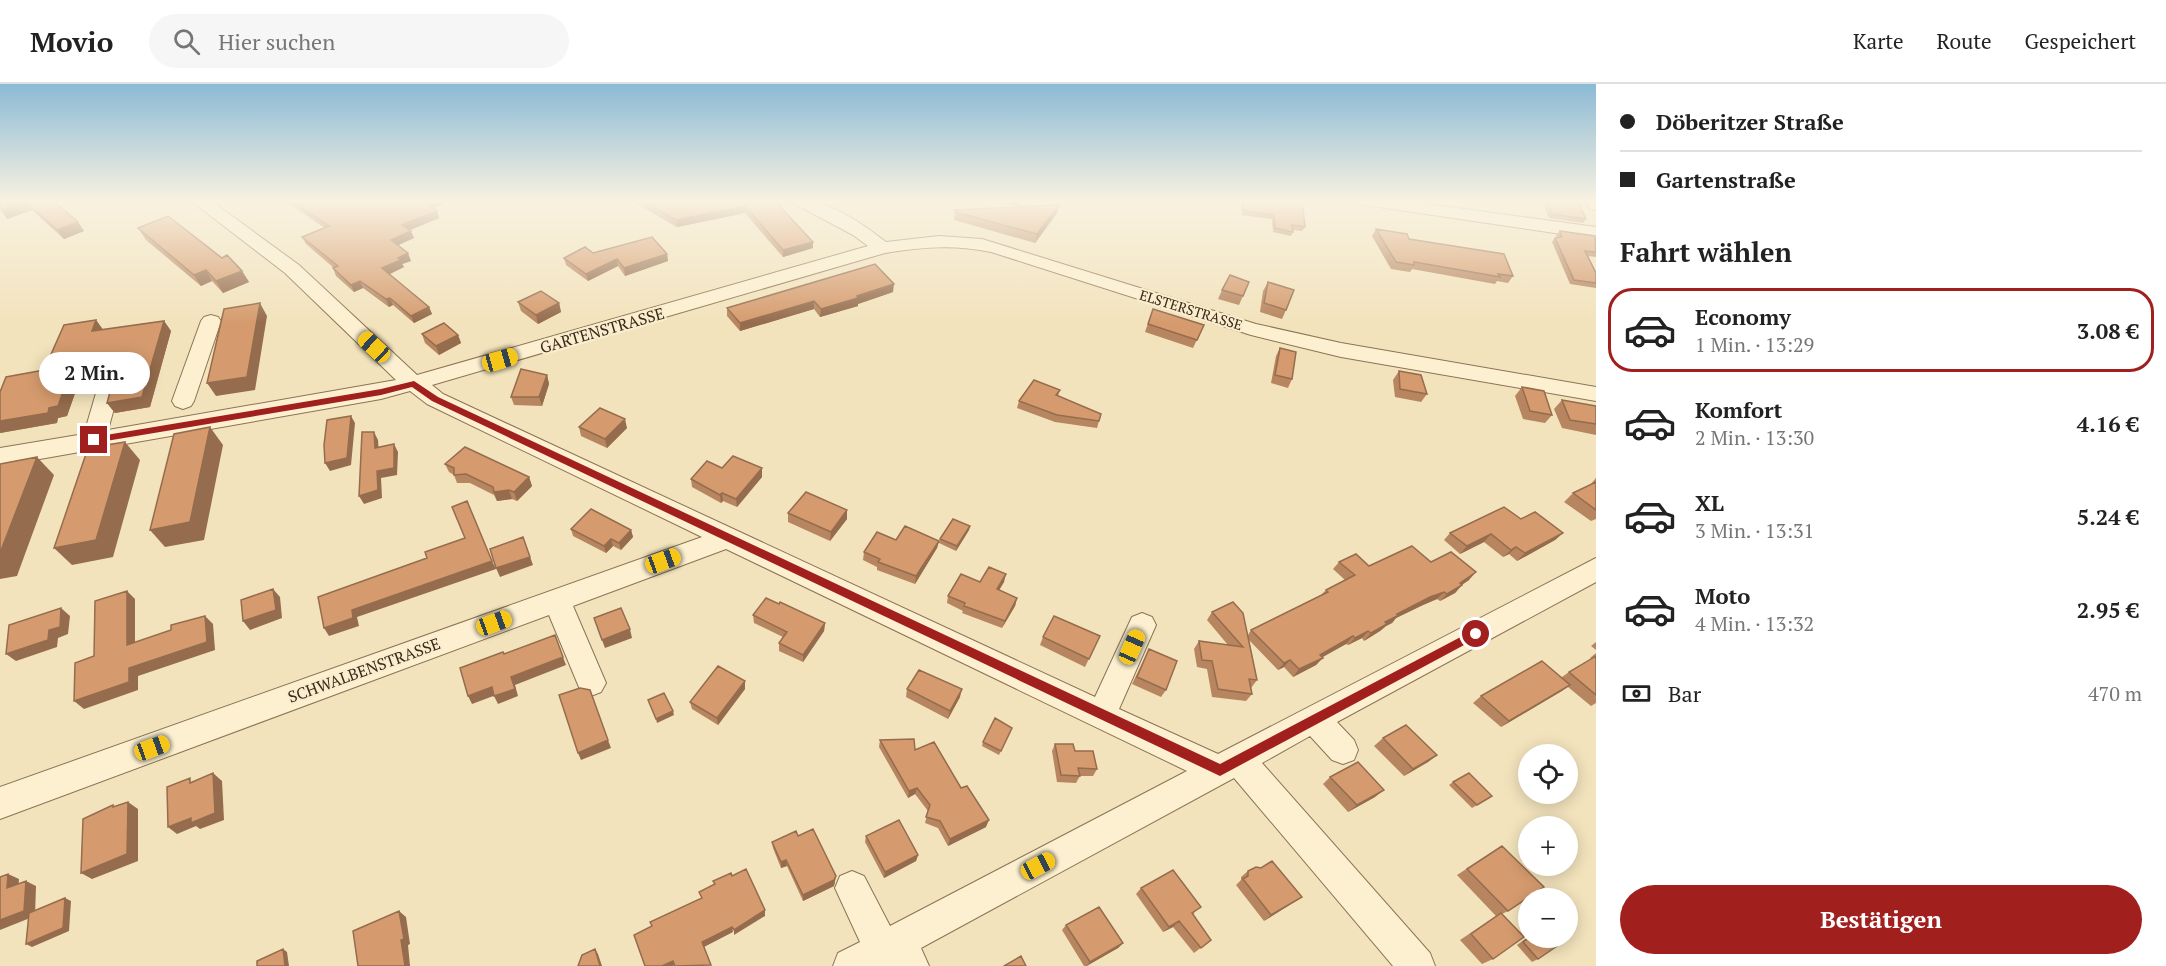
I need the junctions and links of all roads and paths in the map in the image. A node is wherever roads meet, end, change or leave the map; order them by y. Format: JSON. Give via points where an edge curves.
{"nodes":[{"id":1,"x":254,"y":241,"type":"edge"},
{"id":2,"x":873,"y":241,"type":"edge"},
{"id":3,"x":882,"y":248,"type":"junction"},
{"id":4,"x":211,"y":321,"type":"dead end"},
{"id":5,"x":112,"y":376,"type":"edge"},
{"id":6,"x":414,"y":384,"type":"junction"},
{"id":7,"x":1596,"y":394,"type":"edge"},
{"id":8,"x":183,"y":400,"type":"dead end"},
{"id":9,"x":94,"y":440,"type":"junction"},
{"id":10,"x":0,"y":457,"type":"edge"},
{"id":11,"x":727,"y":538,"type":"junction"},
{"id":12,"x":1596,"y":569,"type":"edge"},
{"id":13,"x":557,"y":600,"type":"junction"},
{"id":14,"x":1142,"y":626,"type":"dead end"},
{"id":15,"x":591,"y":683,"type":"dead end"},
{"id":16,"x":1102,"y":714,"type":"junction"},
{"id":17,"x":1315,"y":720,"type":"junction"},
{"id":18,"x":1343,"y":750,"type":"dead end"},
{"id":19,"x":1229,"y":765,"type":"junction"},
{"id":20,"x":0,"y":803,"type":"edge"},
{"id":21,"x":852,"y":888,"type":"dead end"},
{"id":22,"x":897,"y":952,"type":"edge"},
{"id":23,"x":851,"y":966,"type":"edge"},
{"id":24,"x":1417,"y":966,"type":"edge"}],
"edges":[{"from":1,"to":6,"type":"street","via":[[292,270]]},
{"from":2,"to":3,"type":"street"},
{"from":3,"to":6,"type":"street","name":"GARTENSTRASSE"},
{"from":3,"to":7,"type":"street","name":"ELSTERSTRASSE","via":[[978,243],[1251,329],[1341,350]]},
{"from":4,"to":8,"type":"street"},
{"from":5,"to":9,"type":"street"},
{"from":6,"to":9,"type":"street","name":"GARTENSTRASSE"},
{"from":6,"to":11,"type":"street","via":[[435,399]]},
{"from":9,"to":10,"type":"street","name":"GARTENSTRASSE"},
{"from":11,"to":13,"type":"street","name":"SCHWALBENSTRASSE"},
{"from":11,"to":16,"type":"street"},
{"from":12,"to":17,"type":"street"},
{"from":13,"to":15,"type":"street"},
{"from":13,"to":20,"type":"street","name":"SCHWALBENSTRASSE"},
{"from":14,"to":16,"type":"street"},
{"from":16,"to":19,"type":"street"},
{"from":17,"to":18,"type":"street"},
{"from":17,"to":19,"type":"street"},
{"from":19,"to":22,"type":"street"},
{"from":19,"to":24,"type":"street"},
{"from":21,"to":22,"type":"street"},
{"from":22,"to":23,"type":"street"}]}
